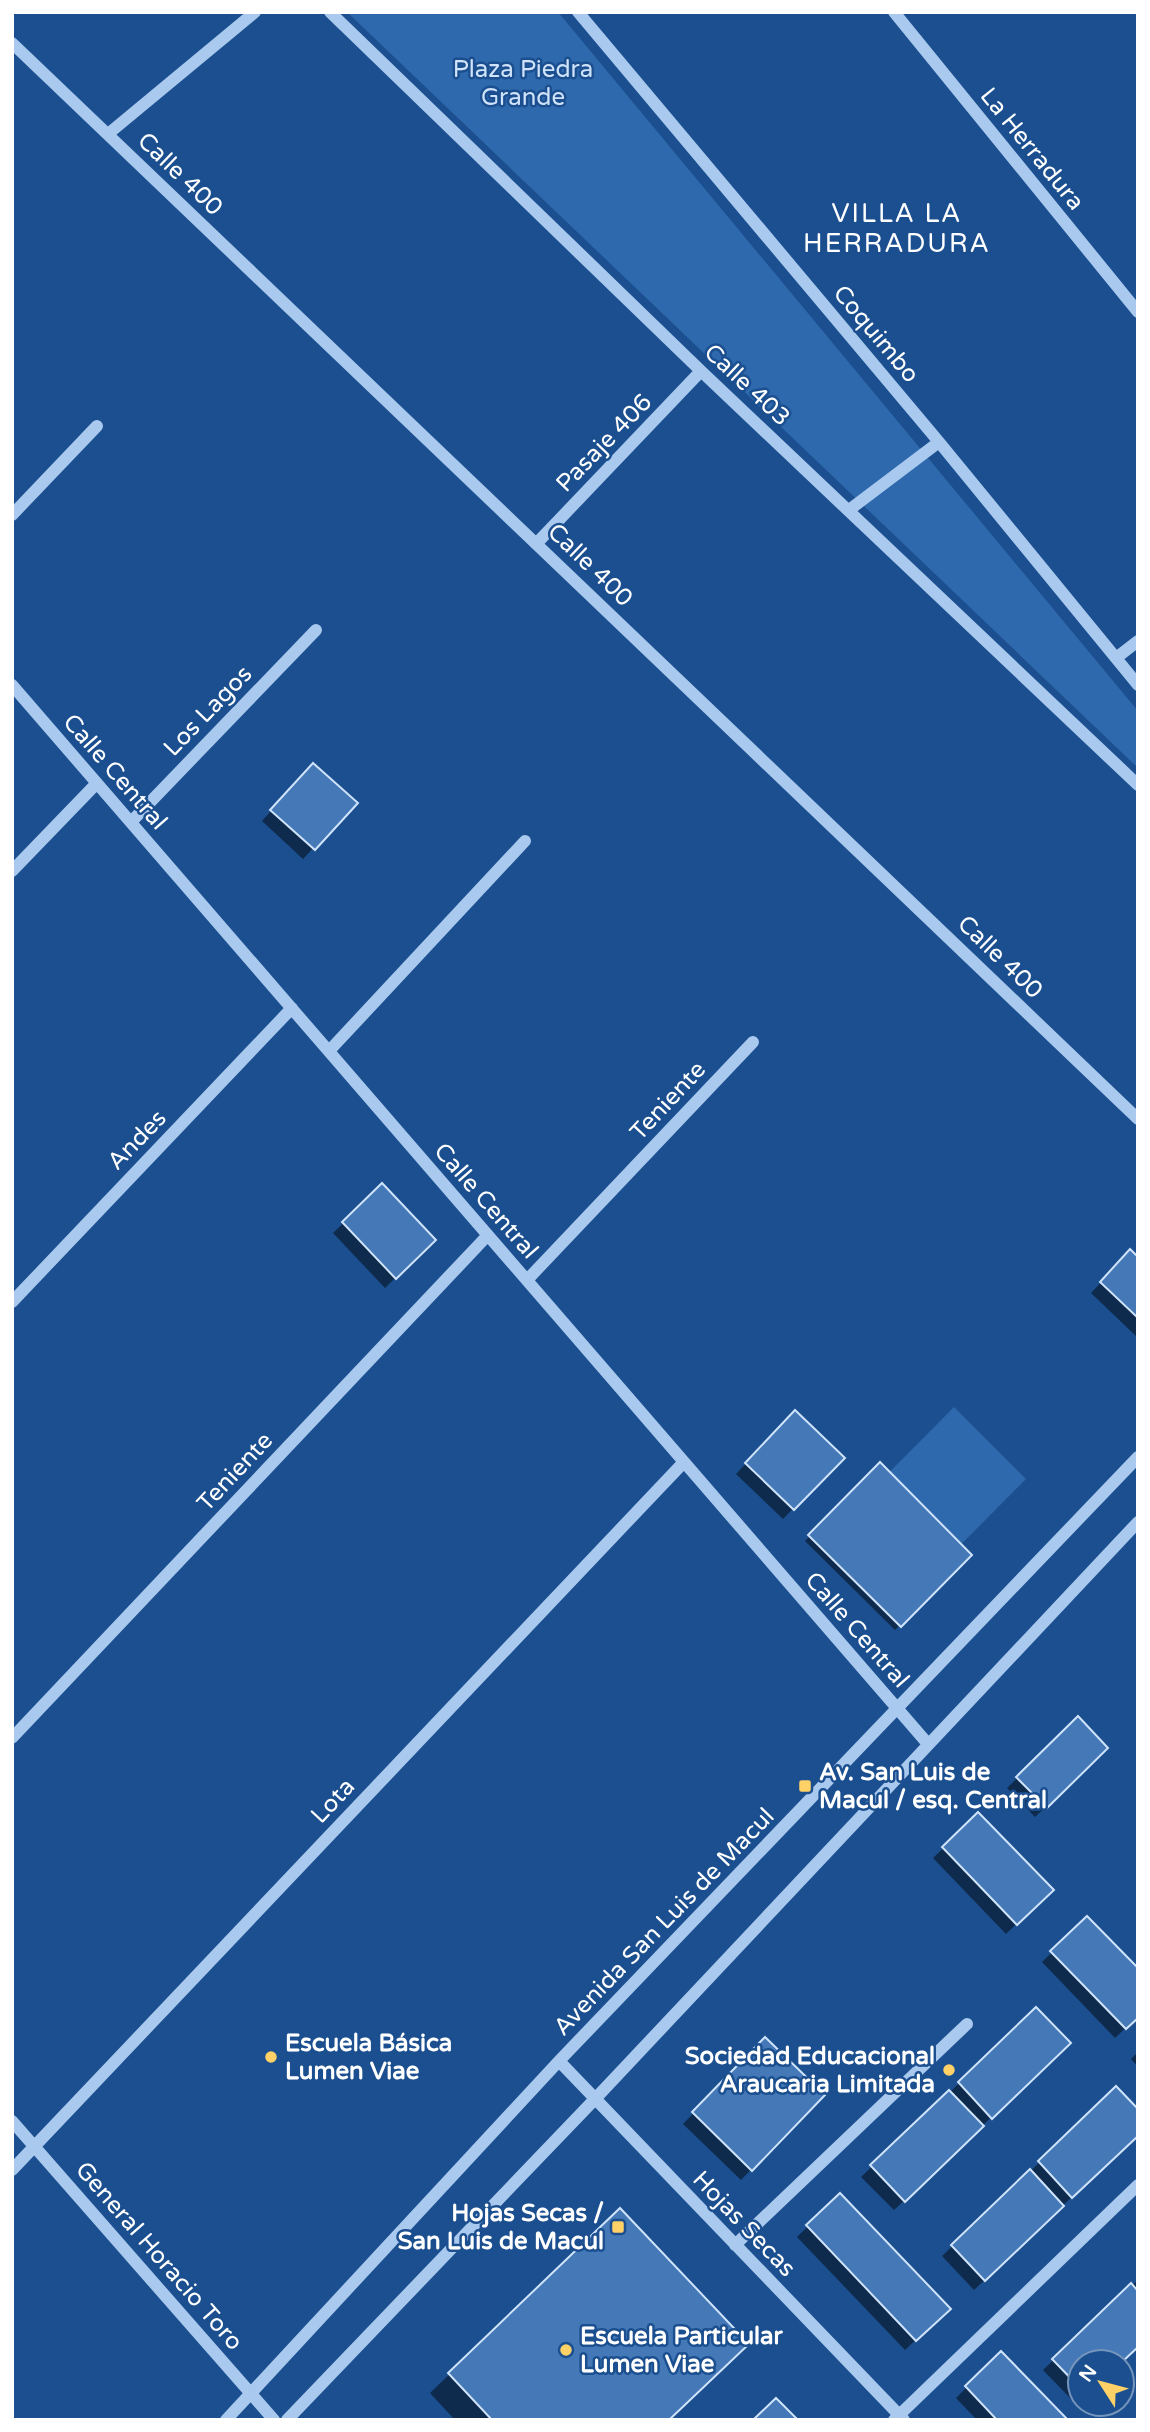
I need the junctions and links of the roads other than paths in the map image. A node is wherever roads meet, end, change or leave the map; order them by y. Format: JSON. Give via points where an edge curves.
{"nodes":[{"id":1,"x":255,"y":12,"type":"edge"},
{"id":2,"x":330,"y":12,"type":"edge"},
{"id":3,"x":578,"y":12,"type":"edge"},
{"id":4,"x":894,"y":12,"type":"edge"},
{"id":5,"x":12,"y":43,"type":"edge"},
{"id":6,"x":108,"y":134,"type":"junction"},
{"id":7,"x":1138,"y":312,"type":"edge"},
{"id":8,"x":701,"y":371,"type":"junction"},
{"id":9,"x":97,"y":426,"type":"dead end"},
{"id":10,"x":939,"y":442,"type":"junction"},
{"id":11,"x":849,"y":510,"type":"junction"},
{"id":12,"x":12,"y":515,"type":"edge"},
{"id":13,"x":537,"y":544,"type":"junction"},
{"id":14,"x":316,"y":630,"type":"dead end"},
{"id":15,"x":1138,"y":641,"type":"edge"},
{"id":16,"x":1116,"y":658,"type":"junction"},
{"id":17,"x":12,"y":685,"type":"edge"},
{"id":18,"x":1138,"y":685,"type":"edge"},
{"id":19,"x":97,"y":783,"type":"junction"},
{"id":20,"x":1138,"y":785,"type":"edge"},
{"id":21,"x":131,"y":821,"type":"junction"},
{"id":22,"x":525,"y":841,"type":"dead end"},
{"id":23,"x":12,"y":871,"type":"edge"},
{"id":24,"x":292,"y":1008,"type":"junction"},
{"id":25,"x":753,"y":1042,"type":"dead end"},
{"id":26,"x":329,"y":1051,"type":"junction"},
{"id":27,"x":1138,"y":1119,"type":"edge"},
{"id":28,"x":488,"y":1235,"type":"junction"},
{"id":29,"x":527,"y":1280,"type":"junction"},
{"id":30,"x":12,"y":1302,"type":"edge"},
{"id":31,"x":1138,"y":1457,"type":"edge"},
{"id":32,"x":684,"y":1462,"type":"junction"},
{"id":33,"x":1138,"y":1522,"type":"edge"},
{"id":34,"x":899,"y":1710,"type":"junction"},
{"id":35,"x":12,"y":1738,"type":"edge"},
{"id":36,"x":928,"y":1744,"type":"junction"},
{"id":37,"x":967,"y":2024,"type":"dead end"},
{"id":38,"x":559,"y":2061,"type":"junction"},
{"id":39,"x":595,"y":2099,"type":"junction"},
{"id":40,"x":12,"y":2121,"type":"edge"},
{"id":41,"x":34,"y":2146,"type":"junction"},
{"id":42,"x":12,"y":2170,"type":"edge"},
{"id":43,"x":1138,"y":2185,"type":"edge"},
{"id":44,"x":735,"y":2245,"type":"junction"},
{"id":45,"x":251,"y":2394,"type":"junction"},
{"id":46,"x":899,"y":2418,"type":"edge"},
{"id":47,"x":226,"y":2420,"type":"edge"},
{"id":48,"x":274,"y":2420,"type":"edge"},
{"id":49,"x":287,"y":2420,"type":"edge"}],
"edges":[{"from":1,"to":6,"type":"street"},
{"from":2,"to":8,"type":"street","name":"Calle 403"},
{"from":3,"to":10,"type":"street","name":"Coquimbo"},
{"from":4,"to":7,"type":"street","name":"La Herradura"},
{"from":5,"to":6,"type":"street","name":"Calle 400"},
{"from":6,"to":13,"type":"street","name":"Calle 400"},
{"from":8,"to":11,"type":"street","name":"Calle 403"},
{"from":8,"to":13,"type":"street","name":"Pasaje 406"},
{"from":9,"to":12,"type":"street"},
{"from":10,"to":11,"type":"street"},
{"from":10,"to":16,"type":"street","name":"Coquimbo"},
{"from":11,"to":20,"type":"street","name":"Calle 403"},
{"from":13,"to":27,"type":"street","name":"Calle 400"},
{"from":14,"to":21,"type":"street","name":"Los Lagos"},
{"from":15,"to":16,"type":"street"},
{"from":16,"to":18,"type":"street","name":"Coquimbo"},
{"from":17,"to":19,"type":"street","name":"Calle Central"},
{"from":19,"to":21,"type":"street","name":"Calle Central"},
{"from":19,"to":23,"type":"street"},
{"from":21,"to":24,"type":"street","name":"Calle Central"},
{"from":22,"to":26,"type":"street"},
{"from":24,"to":26,"type":"street","name":"Calle Central"},
{"from":24,"to":30,"type":"street","name":"Andes"},
{"from":25,"to":29,"type":"street","name":"Teniente"},
{"from":26,"to":28,"type":"street","name":"Calle Central"},
{"from":28,"to":29,"type":"street","name":"Calle Central"},
{"from":28,"to":35,"type":"street","name":"Teniente"},
{"from":29,"to":32,"type":"street","name":"Calle Central"},
{"from":31,"to":34,"type":"street","name":"Avenida San Luis de Macul"},
{"from":32,"to":34,"type":"street","name":"Calle Central"},
{"from":32,"to":41,"type":"street","name":"Lota"},
{"from":33,"to":36,"type":"street"},
{"from":34,"to":36,"type":"street","name":"Calle Central"},
{"from":34,"to":38,"type":"street","name":"Avenida San Luis de Macul"},
{"from":36,"to":39,"type":"street"},
{"from":37,"to":44,"type":"street"},
{"from":38,"to":39,"type":"street","name":"Hojas Secas"},
{"from":38,"to":45,"type":"street","name":"Avenida San Luis de Macul"},
{"from":39,"to":44,"type":"street","name":"Hojas Secas"},
{"from":39,"to":49,"type":"street"},
{"from":40,"to":41,"type":"street","name":"General Horacio Toro"},
{"from":41,"to":42,"type":"street","name":"Lota"},
{"from":41,"to":45,"type":"street","name":"General Horacio Toro"},
{"from":43,"to":46,"type":"street","name":"Hojas Secas"},
{"from":44,"to":46,"type":"street","name":"Hojas Secas"},
{"from":45,"to":47,"type":"street","name":"Avenida San Luis de Macul"},
{"from":45,"to":48,"type":"street","name":"General Horacio Toro"}]}
